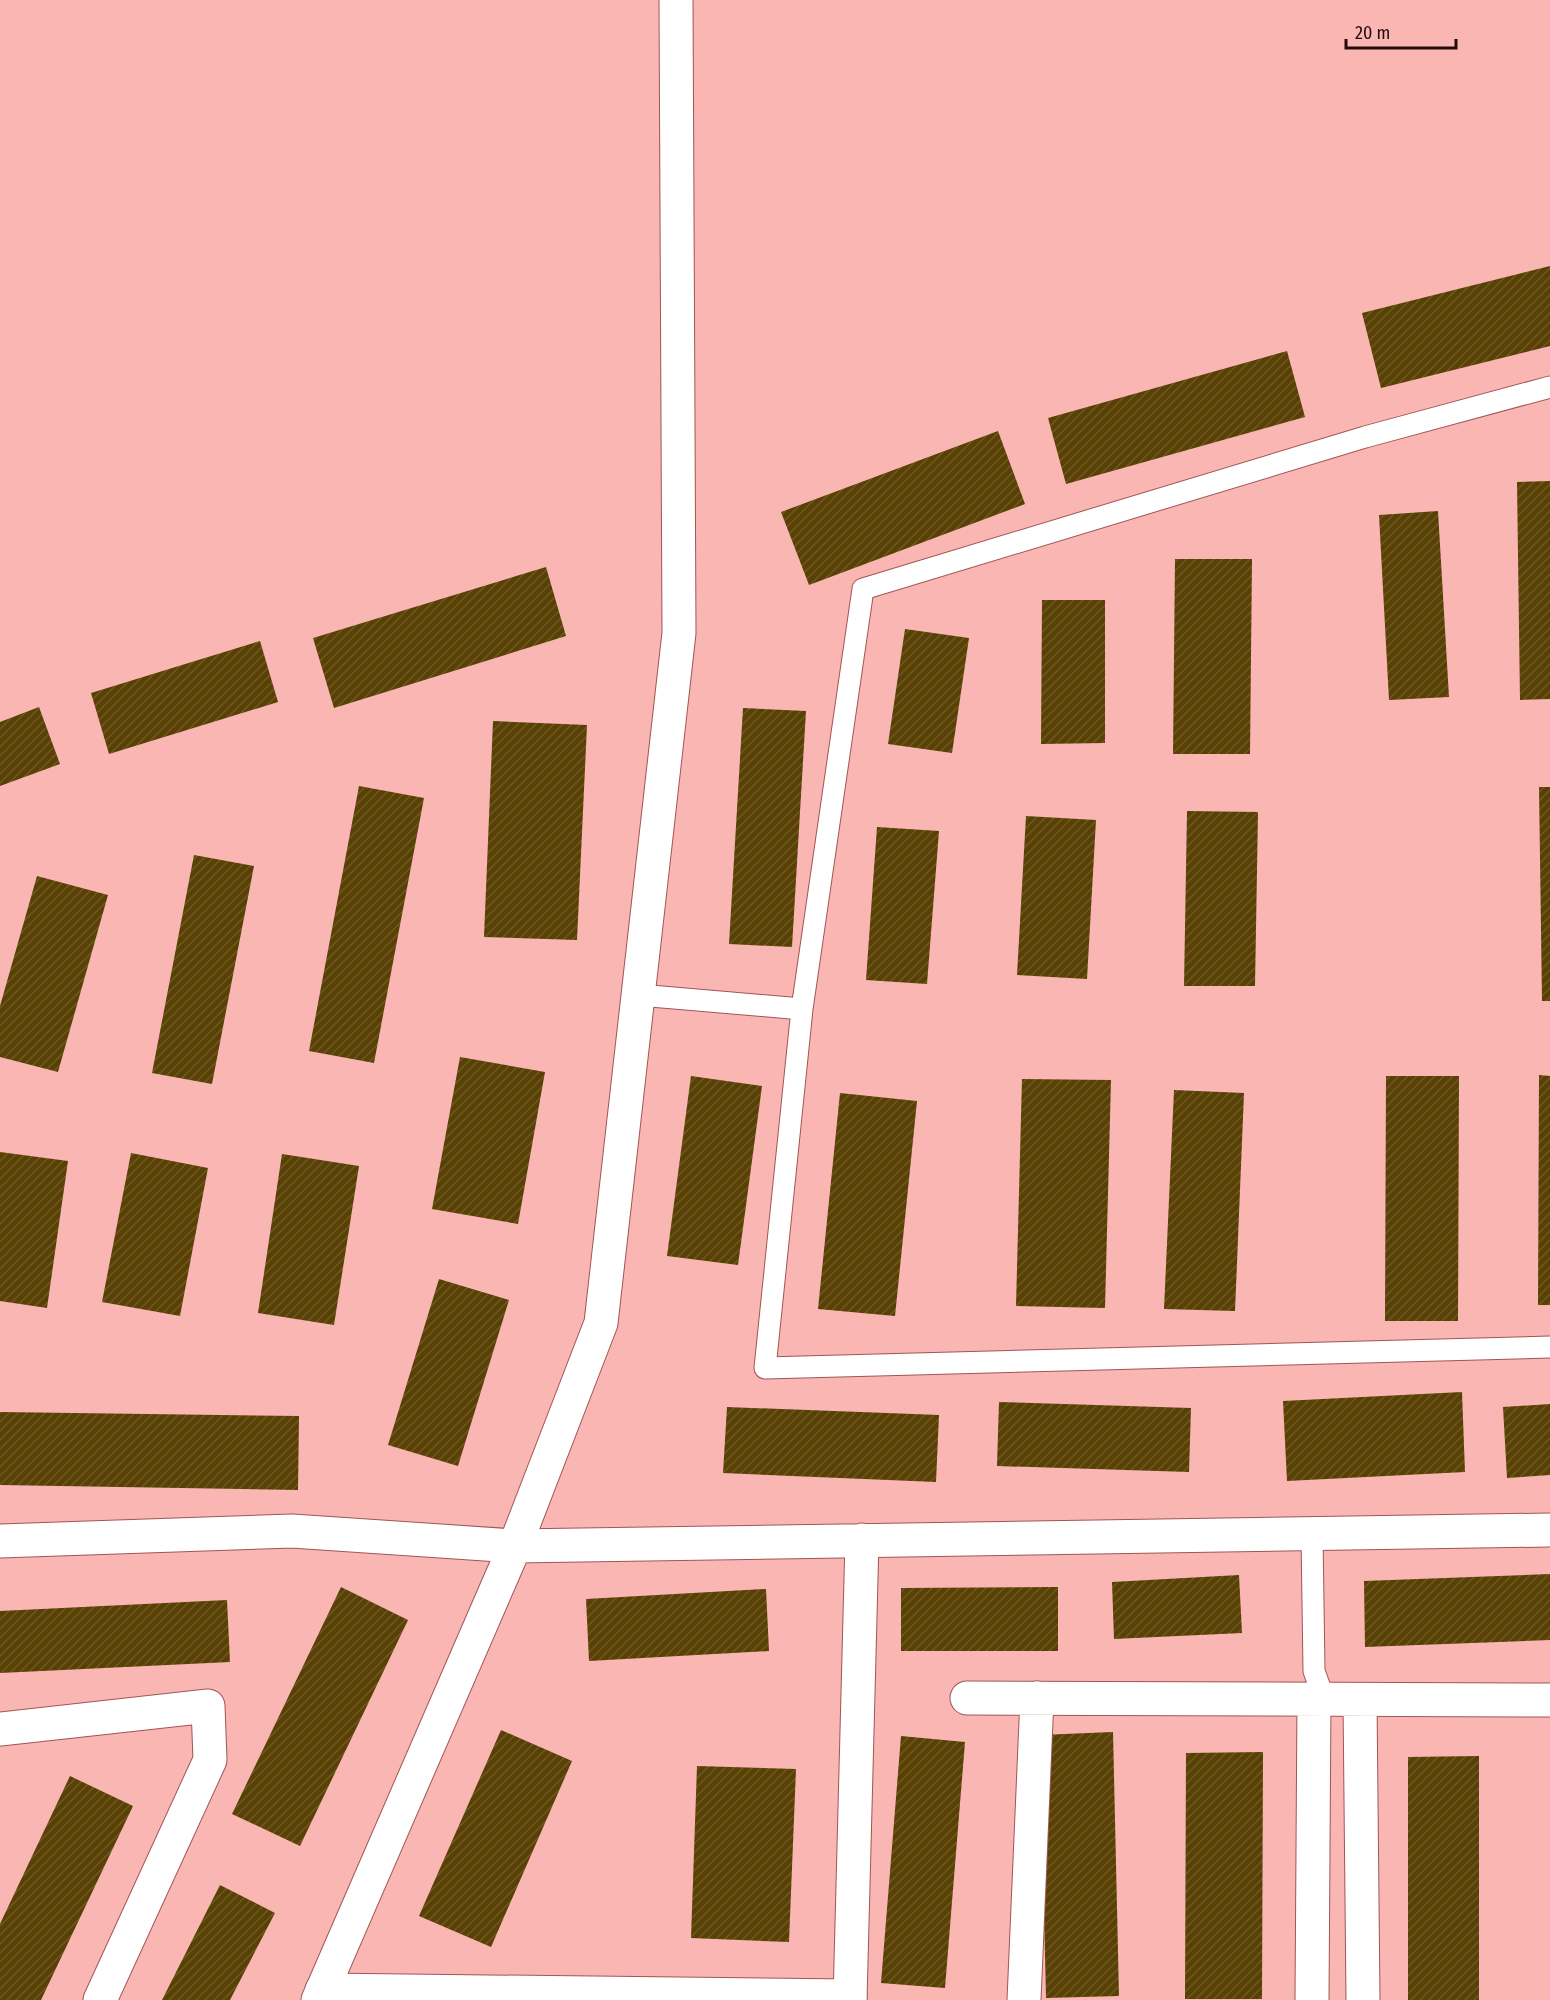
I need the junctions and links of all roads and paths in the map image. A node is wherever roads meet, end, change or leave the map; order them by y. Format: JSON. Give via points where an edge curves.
{"nodes":[{"id":1,"x":676,"y":0,"type":"edge"},
{"id":2,"x":1550,"y":387,"type":"edge"},
{"id":3,"x":639,"y":995,"type":"junction"},
{"id":4,"x":802,"y":1009,"type":"junction"},
{"id":5,"x":1550,"y":1347,"type":"edge"},
{"id":6,"x":1550,"y":1530,"type":"edge"},
{"id":7,"x":1312,"y":1534,"type":"junction"},
{"id":8,"x":862,"y":1540,"type":"junction"},
{"id":9,"x":0,"y":1541,"type":"edge"},
{"id":10,"x":515,"y":1546,"type":"junction"},
{"id":11,"x":967,"y":1698,"type":"dead end"},
{"id":12,"x":1037,"y":1698,"type":"junction"},
{"id":13,"x":1319,"y":1699,"type":"junction"},
{"id":14,"x":1359,"y":1700,"type":"junction"},
{"id":15,"x":1550,"y":1700,"type":"edge"},
{"id":16,"x":0,"y":1729,"type":"edge"},
{"id":17,"x":320,"y":1995,"type":"edge"},
{"id":18,"x":850,"y":1998,"type":"edge"},
{"id":19,"x":100,"y":2000,"type":"edge"},
{"id":20,"x":1024,"y":2000,"type":"edge"},
{"id":21,"x":1312,"y":2000,"type":"edge"},
{"id":22,"x":1363,"y":2000,"type":"edge"}],
"edges":[{"from":1,"to":3,"type":"street","via":[[679,633]]},
{"from":2,"to":4,"type":"lane","via":[[1365,437],[863,589]]},
{"from":3,"to":4,"type":"lane"},
{"from":3,"to":10,"type":"street","via":[[601,1323]]},
{"from":4,"to":5,"type":"lane","via":[[765,1368]]},
{"from":6,"to":7,"type":"street"},
{"from":7,"to":8,"type":"street"},
{"from":7,"to":13,"type":"lane","via":[[1314,1671]]},
{"from":8,"to":10,"type":"street"},
{"from":8,"to":18,"type":"street"},
{"from":9,"to":10,"type":"street","via":[[292,1531]]},
{"from":10,"to":17,"type":"street"},
{"from":11,"to":12,"type":"street"},
{"from":12,"to":13,"type":"street"},
{"from":12,"to":20,"type":"street"},
{"from":13,"to":14,"type":"street"},
{"from":13,"to":21,"type":"street"},
{"from":14,"to":15,"type":"street"},
{"from":14,"to":22,"type":"street"},
{"from":16,"to":19,"type":"street","via":[[208,1706],[210,1760]]},
{"from":17,"to":18,"type":"street"}]}
